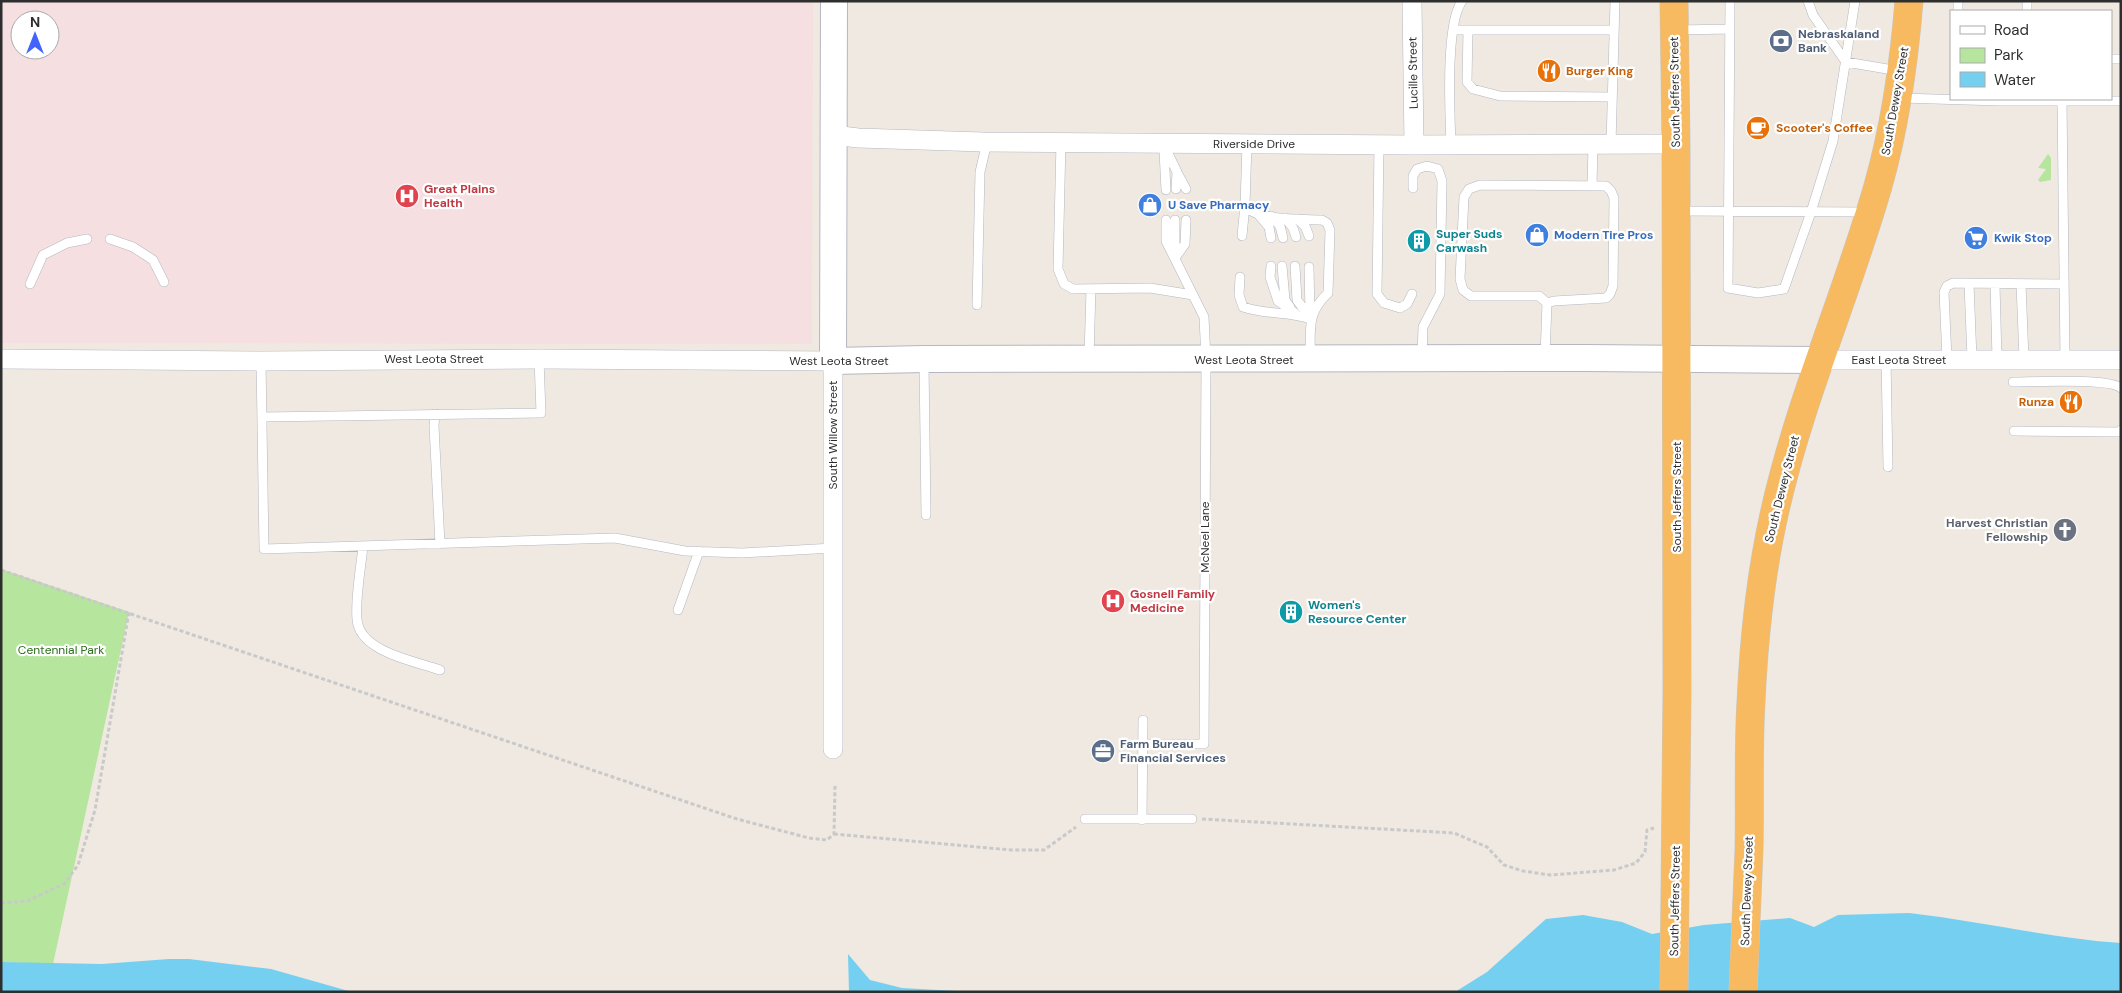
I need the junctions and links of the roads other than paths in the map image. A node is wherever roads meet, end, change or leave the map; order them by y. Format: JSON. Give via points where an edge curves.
{"nodes":[{"id":1,"x":834,"y":1,"type":"edge"},
{"id":2,"x":1412,"y":1,"type":"edge"},
{"id":3,"x":1462,"y":1,"type":"edge"},
{"id":4,"x":1615,"y":1,"type":"edge"},
{"id":5,"x":1674,"y":1,"type":"edge"},
{"id":6,"x":1730,"y":1,"type":"edge"},
{"id":7,"x":1737,"y":1,"type":"edge"},
{"id":8,"x":1808,"y":1,"type":"edge"},
{"id":9,"x":1855,"y":1,"type":"edge"},
{"id":10,"x":1909,"y":1,"type":"edge"},
{"id":11,"x":1730,"y":12,"type":"junction"},
{"id":12,"x":1730,"y":29,"type":"junction"},
{"id":13,"x":1453,"y":30,"type":"junction"},
{"id":14,"x":1468,"y":30,"type":"junction"},
{"id":15,"x":1614,"y":30,"type":"junction"},
{"id":16,"x":1674,"y":30,"type":"junction"},
{"id":17,"x":1846,"y":62,"type":"junction"},
{"id":18,"x":1901,"y":71,"type":"junction"},
{"id":19,"x":1612,"y":97,"type":"junction"},
{"id":20,"x":1897,"y":98,"type":"junction"},
{"id":21,"x":1950,"y":99,"type":"edge"},
{"id":22,"x":2062,"y":100,"type":"joint"},
{"id":23,"x":2121,"y":101,"type":"edge"},
{"id":24,"x":833,"y":134,"type":"junction"},
{"id":25,"x":986,"y":142,"type":"junction"},
{"id":26,"x":1061,"y":142,"type":"junction"},
{"id":27,"x":1162,"y":143,"type":"junction"},
{"id":28,"x":1247,"y":144,"type":"junction"},
{"id":29,"x":1602,"y":144,"type":"junction"},
{"id":30,"x":1676,"y":144,"type":"junction"},
{"id":31,"x":1379,"y":145,"type":"junction"},
{"id":32,"x":1451,"y":145,"type":"junction"},
{"id":33,"x":1425,"y":153,"type":"junction"},
{"id":34,"x":1592,"y":186,"type":"junction"},
{"id":35,"x":1413,"y":188,"type":"dead end"},
{"id":36,"x":1181,"y":189,"type":"dead end"},
{"id":37,"x":1166,"y":190,"type":"dead end"},
{"id":38,"x":1245,"y":205,"type":"junction"},
{"id":39,"x":1676,"y":211,"type":"junction"},
{"id":40,"x":1730,"y":211,"type":"junction"},
{"id":41,"x":1811,"y":212,"type":"junction"},
{"id":42,"x":1869,"y":212,"type":"junction"},
{"id":43,"x":1258,"y":214,"type":"junction"},
{"id":44,"x":1271,"y":216,"type":"junction"},
{"id":45,"x":1285,"y":218,"type":"junction"},
{"id":46,"x":1297,"y":219,"type":"junction"},
{"id":47,"x":1171,"y":220,"type":"dead end"},
{"id":48,"x":1186,"y":220,"type":"dead end"},
{"id":49,"x":1242,"y":236,"type":"dead end"},
{"id":50,"x":1309,"y":236,"type":"dead end"},
{"id":51,"x":1296,"y":237,"type":"dead end"},
{"id":52,"x":1271,"y":238,"type":"dead end"},
{"id":53,"x":1283,"y":238,"type":"dead end"},
{"id":54,"x":87,"y":239,"type":"dead end"},
{"id":55,"x":110,"y":239,"type":"dead end"},
{"id":56,"x":1175,"y":258,"type":"junction"},
{"id":57,"x":1271,"y":266,"type":"dead end"},
{"id":58,"x":1282,"y":266,"type":"dead end"},
{"id":59,"x":1295,"y":266,"type":"dead end"},
{"id":60,"x":1309,"y":267,"type":"dead end"},
{"id":61,"x":1240,"y":277,"type":"dead end"},
{"id":62,"x":164,"y":282,"type":"dead end"},
{"id":63,"x":30,"y":284,"type":"dead end"},
{"id":64,"x":1969,"y":284,"type":"junction"},
{"id":65,"x":1995,"y":284,"type":"junction"},
{"id":66,"x":2021,"y":284,"type":"junction"},
{"id":67,"x":2064,"y":284,"type":"junction"},
{"id":68,"x":1091,"y":289,"type":"junction"},
{"id":69,"x":1412,"y":294,"type":"dead end"},
{"id":70,"x":1193,"y":295,"type":"junction"},
{"id":71,"x":1547,"y":304,"type":"junction"},
{"id":72,"x":977,"y":305,"type":"dead end"},
{"id":73,"x":1295,"y":314,"type":"junction"},
{"id":74,"x":1311,"y":319,"type":"junction"},
{"id":75,"x":1,"y":359,"type":"edge"},
{"id":76,"x":539,"y":359,"type":"junction"},
{"id":77,"x":1422,"y":359,"type":"junction"},
{"id":78,"x":1545,"y":359,"type":"junction"},
{"id":79,"x":1947,"y":359,"type":"junction"},
{"id":80,"x":1972,"y":359,"type":"junction"},
{"id":81,"x":1997,"y":359,"type":"junction"},
{"id":82,"x":2024,"y":359,"type":"junction"},
{"id":83,"x":2065,"y":359,"type":"junction"},
{"id":84,"x":924,"y":360,"type":"junction"},
{"id":85,"x":1089,"y":360,"type":"junction"},
{"id":86,"x":1206,"y":360,"type":"junction"},
{"id":87,"x":1310,"y":360,"type":"junction"},
{"id":88,"x":1676,"y":360,"type":"junction"},
{"id":89,"x":1820,"y":360,"type":"junction"},
{"id":90,"x":1886,"y":360,"type":"junction"},
{"id":91,"x":2121,"y":360,"type":"edge"},
{"id":92,"x":261,"y":361,"type":"junction"},
{"id":93,"x":833,"y":362,"type":"junction"},
{"id":94,"x":2013,"y":382,"type":"dead end"},
{"id":95,"x":2121,"y":388,"type":"edge"},
{"id":96,"x":435,"y":414,"type":"junction"},
{"id":97,"x":262,"y":417,"type":"junction"},
{"id":98,"x":2121,"y":430,"type":"edge"},
{"id":99,"x":2014,"y":431,"type":"dead end"},
{"id":100,"x":1888,"y":468,"type":"dead end"},
{"id":101,"x":926,"y":515,"type":"dead end"},
{"id":102,"x":440,"y":544,"type":"junction"},
{"id":103,"x":363,"y":546,"type":"junction"},
{"id":104,"x":833,"y":548,"type":"junction"},
{"id":105,"x":699,"y":551,"type":"junction"},
{"id":106,"x":678,"y":610,"type":"dead end"},
{"id":107,"x":440,"y":670,"type":"dead end"},
{"id":108,"x":1143,"y":720,"type":"dead end"},
{"id":109,"x":1144,"y":744,"type":"junction"},
{"id":110,"x":833,"y":749,"type":"dead end"},
{"id":111,"x":1085,"y":819,"type":"road end"},
{"id":112,"x":1192,"y":819,"type":"road end"},
{"id":113,"x":1142,"y":820,"type":"junction"},
{"id":114,"x":1674,"y":992,"type":"edge"},
{"id":115,"x":1743,"y":992,"type":"edge"}],
"edges":[{"from":1,"to":24,"type":"main road","name":"South Willow Street"},
{"from":2,"to":33,"type":"street","name":"Lucille Street"},
{"from":3,"to":13,"type":"lane"},
{"from":4,"to":15,"type":"lane"},
{"from":5,"to":16,"type":"highway","name":"South Jeffers Street"},
{"from":6,"to":11,"type":"lane"},
{"from":7,"to":11,"type":"lane"},
{"from":8,"to":17,"type":"lane","via":[[1813,15]]},
{"from":9,"to":17,"type":"lane"},
{"from":10,"to":18,"type":"highway","name":"South Dewey Street"},
{"from":11,"to":12,"type":"lane"},
{"from":12,"to":16,"type":"lane"},
{"from":12,"to":40,"type":"lane"},
{"from":13,"to":14,"type":"lane"},
{"from":13,"to":32,"type":"lane","via":[[1449,76]]},
{"from":14,"to":15,"type":"lane"},
{"from":14,"to":19,"type":"lane","via":[[1467,82],[1472,89],[1500,96]]},
{"from":15,"to":19,"type":"lane"},
{"from":16,"to":30,"type":"highway","name":"South Jeffers Street"},
{"from":17,"to":18,"type":"lane"},
{"from":17,"to":41,"type":"lane","via":[[1833,141]]},
{"from":18,"to":20,"type":"highway","name":"South Dewey Street"},
{"from":19,"to":29,"type":"lane"},
{"from":20,"to":21,"type":"lane"},
{"from":20,"to":42,"type":"highway","name":"South Dewey Street","via":[[1889,142]]},
{"from":22,"to":23,"type":"lane"},
{"from":22,"to":67,"type":"lane"},
{"from":24,"to":25,"type":"street","name":"Riverside Drive","via":[[858,138]]},
{"from":24,"to":93,"type":"main road","name":"South Willow Street"},
{"from":25,"to":26,"type":"street","name":"Riverside Drive"},
{"from":25,"to":72,"type":"lane","via":[[980,172]]},
{"from":26,"to":27,"type":"street","name":"Riverside Drive"},
{"from":26,"to":68,"type":"lane","via":[[1058,269],[1064,284],[1073,289]]},
{"from":27,"to":28,"type":"street","name":"Riverside Drive"},
{"from":27,"to":36,"type":"lane","via":[[1177,172]]},
{"from":27,"to":37,"type":"lane"},
{"from":28,"to":31,"type":"street","name":"Riverside Drive"},
{"from":28,"to":38,"type":"lane"},
{"from":29,"to":30,"type":"street","name":"Riverside Drive"},
{"from":29,"to":32,"type":"street","name":"Riverside Drive"},
{"from":29,"to":34,"type":"lane"},
{"from":30,"to":39,"type":"highway","name":"South Jeffers Street"},
{"from":31,"to":33,"type":"street","name":"Riverside Drive"},
{"from":31,"to":69,"type":"lane","via":[[1377,294],[1384,303],[1400,308],[1407,304]]},
{"from":32,"to":33,"type":"street","name":"Riverside Drive"},
{"from":33,"to":35,"type":"lane","via":[[1413,176]]},
{"from":33,"to":77,"type":"lane","via":[[1438,169],[1442,181],[1440,294],[1423,326]]},
{"from":34,"to":71,"type":"lane","via":[[1606,186],[1614,198],[1610,294],[1606,298]]},
{"from":34,"to":71,"type":"lane","via":[[1480,185],[1469,189],[1464,198],[1460,279],[1463,290],[1471,296],[1539,296]]},
{"from":38,"to":43,"type":"lane"},
{"from":38,"to":49,"type":"lane"},
{"from":39,"to":40,"type":"lane"},
{"from":39,"to":88,"type":"highway","name":"South Jeffers Street"},
{"from":40,"to":41,"type":"lane"},
{"from":40,"to":41,"type":"lane","via":[[1728,288],[1758,293],[1784,289]]},
{"from":41,"to":42,"type":"lane"},
{"from":42,"to":89,"type":"highway","name":"South Dewey Street"},
{"from":43,"to":44,"type":"lane"},
{"from":43,"to":52,"type":"lane","via":[[1269,227]]},
{"from":44,"to":45,"type":"lane"},
{"from":44,"to":53,"type":"lane","via":[[1280,226]]},
{"from":45,"to":46,"type":"lane"},
{"from":45,"to":51,"type":"lane"},
{"from":46,"to":50,"type":"lane"},
{"from":46,"to":74,"type":"lane","via":[[1322,220],[1330,230],[1328,293],[1316,304]]},
{"from":47,"to":56,"type":"lane","name":"McNeel Lane","via":[[1166,241]]},
{"from":48,"to":56,"type":"lane","via":[[1185,244]]},
{"from":54,"to":63,"type":"lane","via":[[67,243],[44,255]]},
{"from":55,"to":62,"type":"lane","via":[[133,247],[153,260]]},
{"from":56,"to":70,"type":"lane","name":"McNeel Lane"},
{"from":57,"to":73,"type":"lane","via":[[1270,277],[1278,301]]},
{"from":58,"to":73,"type":"lane","via":[[1285,300]]},
{"from":59,"to":74,"type":"lane","via":[[1297,300]]},
{"from":60,"to":74,"type":"lane"},
{"from":61,"to":73,"type":"lane","via":[[1239,295],[1243,307],[1257,312]]},
{"from":64,"to":65,"type":"lane"},
{"from":64,"to":79,"type":"lane","via":[[1953,283],[1944,292]]},
{"from":64,"to":80,"type":"lane"},
{"from":65,"to":66,"type":"lane"},
{"from":65,"to":81,"type":"lane"},
{"from":66,"to":67,"type":"lane"},
{"from":66,"to":82,"type":"lane"},
{"from":67,"to":83,"type":"lane"},
{"from":68,"to":70,"type":"lane","via":[[1150,288]]},
{"from":68,"to":85,"type":"lane"},
{"from":70,"to":86,"type":"lane","name":"McNeel Lane","via":[[1204,317]]},
{"from":71,"to":78,"type":"lane"},
{"from":73,"to":74,"type":"lane"},
{"from":74,"to":87,"type":"lane"},
{"from":75,"to":92,"type":"street","name":"West Leota Street"},
{"from":76,"to":92,"type":"street","name":"West Leota Street"},
{"from":76,"to":93,"type":"street","name":"West Leota Street"},
{"from":76,"to":96,"type":"lane","via":[[541,413]]},
{"from":77,"to":78,"type":"main road","name":"West Leota Street"},
{"from":77,"to":87,"type":"main road","name":"West Leota Street"},
{"from":78,"to":88,"type":"main road","name":"West Leota Street"},
{"from":79,"to":80,"type":"street","name":"East Leota Street"},
{"from":79,"to":90,"type":"street","name":"East Leota Street"},
{"from":80,"to":81,"type":"street","name":"East Leota Street"},
{"from":81,"to":82,"type":"street","name":"East Leota Street"},
{"from":82,"to":83,"type":"street","name":"East Leota Street"},
{"from":83,"to":91,"type":"street","name":"East Leota Street"},
{"from":84,"to":85,"type":"main road","name":"West Leota Street"},
{"from":84,"to":93,"type":"main road","name":"West Leota Street"},
{"from":84,"to":101,"type":"lane"},
{"from":85,"to":86,"type":"main road","name":"West Leota Street"},
{"from":86,"to":87,"type":"main road","name":"West Leota Street"},
{"from":86,"to":109,"type":"lane","name":"McNeel Lane","via":[[1204,744]]},
{"from":88,"to":89,"type":"main road","name":"East Leota Street"},
{"from":88,"to":114,"type":"highway","name":"South Jeffers Street"},
{"from":89,"to":90,"type":"street","name":"East Leota Street"},
{"from":89,"to":115,"type":"highway","name":"South Dewey Street","via":[[1786,468],[1759,599],[1750,702]]},
{"from":90,"to":100,"type":"lane"},
{"from":92,"to":97,"type":"lane"},
{"from":93,"to":104,"type":"street","name":"South Willow Street"},
{"from":94,"to":95,"type":"lane","via":[[2102,382]]},
{"from":96,"to":97,"type":"lane"},
{"from":96,"to":102,"type":"lane"},
{"from":97,"to":103,"type":"lane","via":[[264,549]]},
{"from":98,"to":99,"type":"lane"},
{"from":102,"to":103,"type":"lane"},
{"from":102,"to":105,"type":"lane","via":[[615,538]]},
{"from":103,"to":107,"type":"lane","via":[[357,620],[362,634],[383,651]]},
{"from":104,"to":105,"type":"lane","via":[[742,553]]},
{"from":104,"to":110,"type":"street","name":"South Willow Street"},
{"from":105,"to":106,"type":"lane"},
{"from":108,"to":109,"type":"lane"},
{"from":109,"to":113,"type":"lane"},
{"from":111,"to":113,"type":"lane"},
{"from":112,"to":113,"type":"lane"}]}
